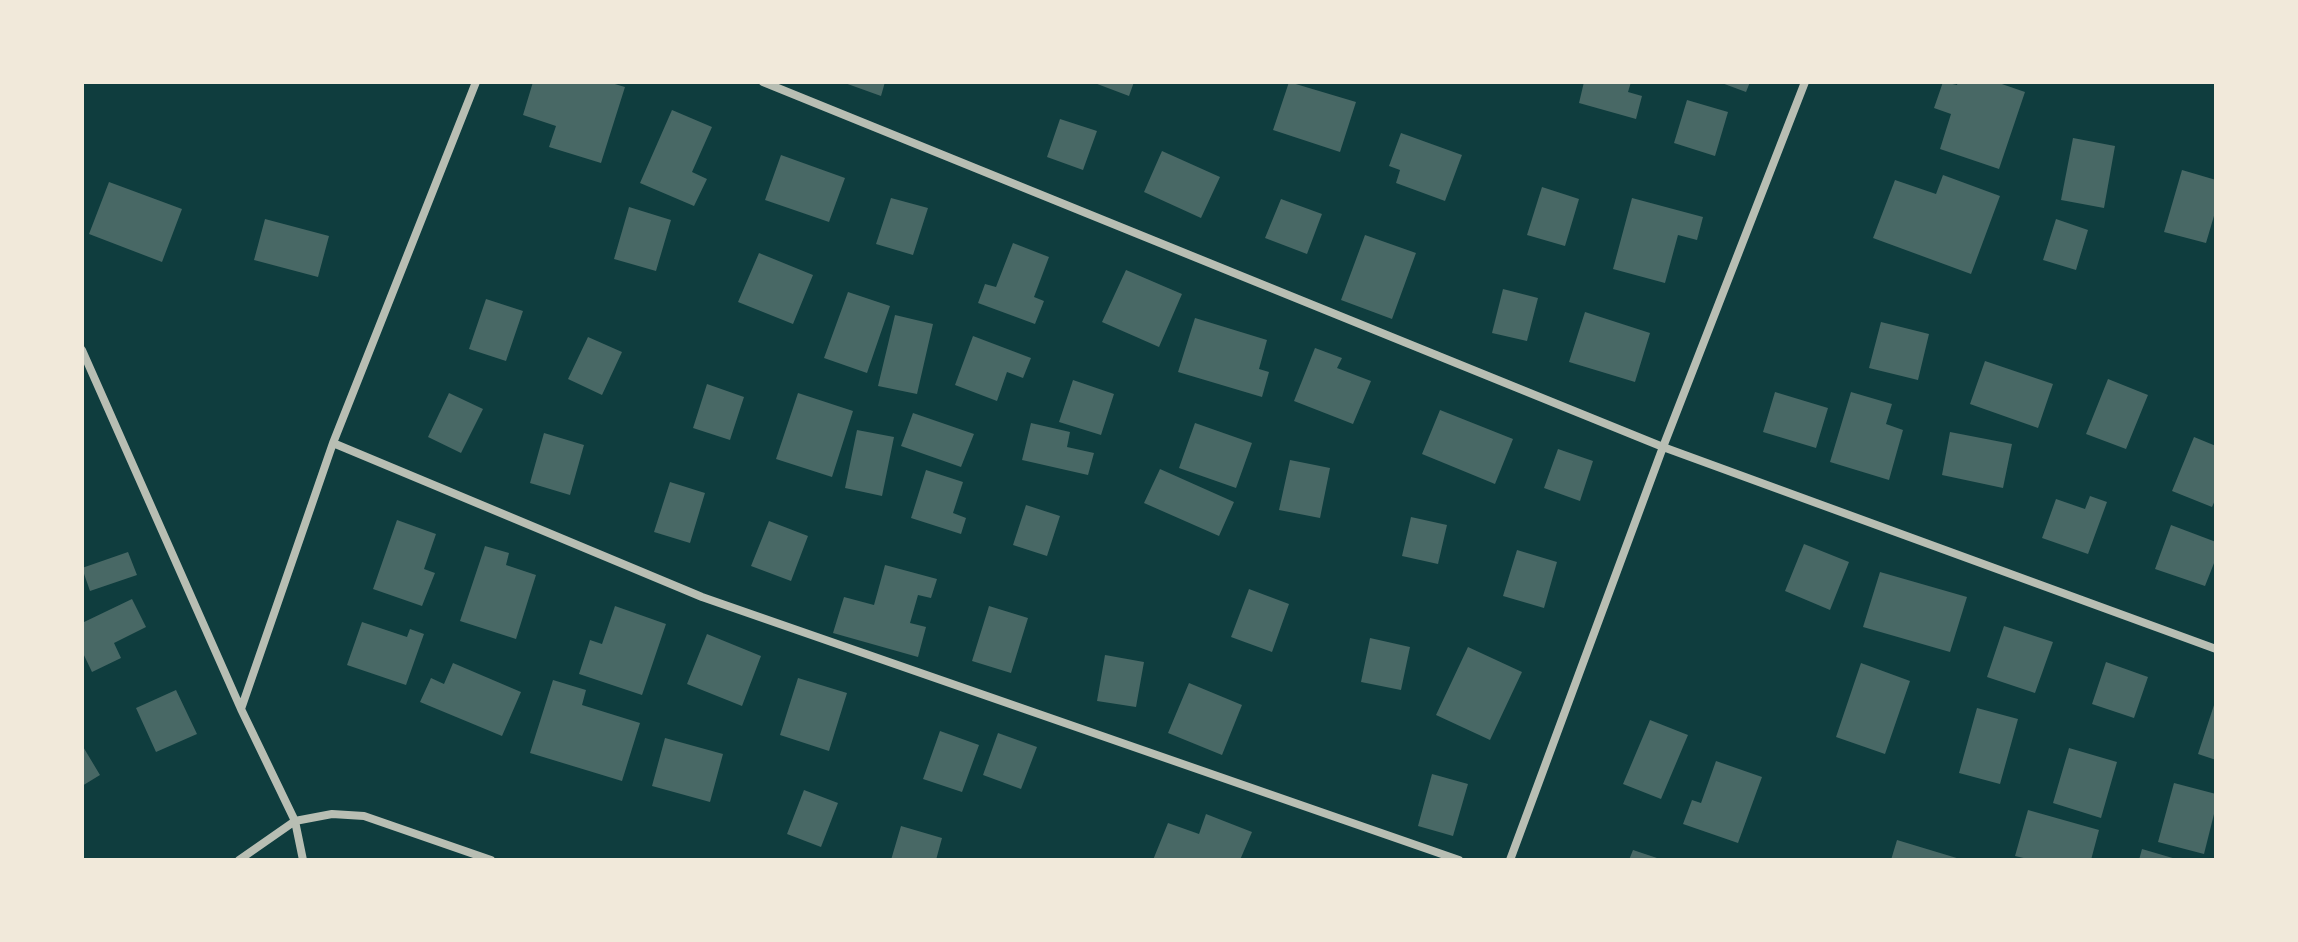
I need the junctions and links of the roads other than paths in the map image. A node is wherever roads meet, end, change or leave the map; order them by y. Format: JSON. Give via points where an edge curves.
{"nodes":[{"id":1,"x":476,"y":82,"type":"edge"},
{"id":2,"x":763,"y":82,"type":"edge"},
{"id":3,"x":1805,"y":82,"type":"edge"},
{"id":4,"x":82,"y":350,"type":"edge"},
{"id":5,"x":333,"y":443,"type":"junction"},
{"id":6,"x":1663,"y":447,"type":"junction"},
{"id":7,"x":2216,"y":649,"type":"edge"},
{"id":8,"x":241,"y":709,"type":"junction"},
{"id":9,"x":295,"y":821,"type":"junction"},
{"id":10,"x":239,"y":860,"type":"edge"},
{"id":11,"x":303,"y":860,"type":"edge"},
{"id":12,"x":491,"y":860,"type":"edge"},
{"id":13,"x":1459,"y":860,"type":"edge"},
{"id":14,"x":1510,"y":860,"type":"edge"}],
"edges":[{"from":1,"to":5,"type":"street"},
{"from":2,"to":6,"type":"street"},
{"from":3,"to":6,"type":"street"},
{"from":4,"to":8,"type":"street"},
{"from":5,"to":8,"type":"street"},
{"from":5,"to":13,"type":"street","via":[[702,597]]},
{"from":6,"to":7,"type":"street"},
{"from":6,"to":14,"type":"street"},
{"from":8,"to":9,"type":"street"},
{"from":9,"to":10,"type":"street"},
{"from":9,"to":11,"type":"street"},
{"from":9,"to":12,"type":"street","via":[[332,814],[364,816]]}]}
